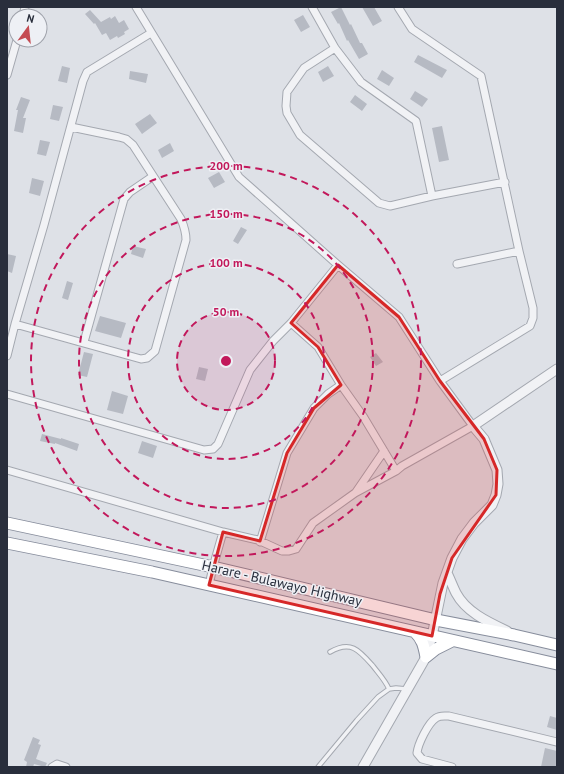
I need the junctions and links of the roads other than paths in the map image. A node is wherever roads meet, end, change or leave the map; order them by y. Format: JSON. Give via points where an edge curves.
{"nodes":[{"id":1,"x":136,"y":7,"type":"edge"},
{"id":2,"x":312,"y":7,"type":"edge"},
{"id":3,"x":398,"y":7,"type":"edge"},
{"id":4,"x":151,"y":33,"type":"junction"},
{"id":5,"x":14,"y":48,"type":"edge"},
{"id":6,"x":335,"y":48,"type":"junction"},
{"id":7,"x":7,"y":75,"type":"edge"},
{"id":8,"x":71,"y":127,"type":"junction"},
{"id":9,"x":152,"y":177,"type":"junction"},
{"id":10,"x":505,"y":182,"type":"junction"},
{"id":11,"x":432,"y":196,"type":"junction"},
{"id":12,"x":519,"y":251,"type":"junction"},
{"id":13,"x":457,"y":264,"type":"dead end"},
{"id":14,"x":338,"y":265,"type":"junction"},
{"id":15,"x":291,"y":323,"type":"junction"},
{"id":16,"x":15,"y":324,"type":"junction"},
{"id":17,"x":84,"y":342,"type":"junction"},
{"id":18,"x":7,"y":356,"type":"edge"},
{"id":19,"x":557,"y":369,"type":"edge"},
{"id":20,"x":440,"y":381,"type":"junction"},
{"id":21,"x":341,"y":385,"type":"junction"},
{"id":22,"x":7,"y":394,"type":"edge"},
{"id":23,"x":473,"y":426,"type":"junction"},
{"id":24,"x":384,"y":450,"type":"junction"},
{"id":25,"x":7,"y":470,"type":"edge"},
{"id":26,"x":396,"y":471,"type":"junction"},
{"id":27,"x":355,"y":493,"type":"junction"},
{"id":28,"x":7,"y":524,"type":"edge"},
{"id":29,"x":223,"y":532,"type":"junction"},
{"id":30,"x":260,"y":542,"type":"junction"},
{"id":31,"x":7,"y":543,"type":"edge"},
{"id":32,"x":213,"y":566,"type":"junction"},
{"id":33,"x":447,"y":573,"type":"junction"},
{"id":34,"x":209,"y":585,"type":"junction"},
{"id":35,"x":436,"y":620,"type":"junction"},
{"id":36,"x":415,"y":632,"type":"junction"},
{"id":37,"x":514,"y":635,"type":"junction"},
{"id":38,"x":432,"y":636,"type":"junction"},
{"id":39,"x":452,"y":641,"type":"junction"},
{"id":40,"x":557,"y":645,"type":"edge"},
{"id":41,"x":330,"y":652,"type":"dead end"},
{"id":42,"x":426,"y":658,"type":"junction"},
{"id":43,"x":557,"y":664,"type":"edge"},
{"id":44,"x":389,"y":689,"type":"junction"},
{"id":45,"x":408,"y":689,"type":"junction"},
{"id":46,"x":557,"y":742,"type":"edge"},
{"id":47,"x":52,"y":767,"type":"edge"},
{"id":48,"x":66,"y":767,"type":"edge"},
{"id":49,"x":318,"y":767,"type":"edge"},
{"id":50,"x":363,"y":767,"type":"edge"},
{"id":51,"x":452,"y":767,"type":"edge"}],
"edges":[{"from":1,"to":4,"type":"street"},
{"from":2,"to":6,"type":"street"},
{"from":3,"to":10,"type":"street","via":[[412,30],[481,76]]},
{"from":4,"to":8,"type":"street","via":[[87,72]]},
{"from":4,"to":14,"type":"street","via":[[239,177]]},
{"from":5,"to":7,"type":"street"},
{"from":6,"to":11,"type":"street","via":[[361,82],[416,121]]},
{"from":6,"to":11,"type":"street","via":[[304,68],[287,92],[287,113],[296,129],[379,203],[390,206]]},
{"from":8,"to":9,"type":"street","via":[[126,140],[133,145]]},
{"from":8,"to":16,"type":"street"},
{"from":9,"to":17,"type":"street","via":[[124,199]]},
{"from":9,"to":17,"type":"street","via":[[186,232],[186,240],[155,351],[142,359]]},
{"from":10,"to":11,"type":"street"},
{"from":10,"to":12,"type":"street"},
{"from":12,"to":13,"type":"street"},
{"from":12,"to":20,"type":"street","via":[[533,308],[530,326]]},
{"from":14,"to":15,"type":"street"},
{"from":14,"to":20,"type":"street","via":[[399,317]]},
{"from":15,"to":21,"type":"street","via":[[318,347]]},
{"from":15,"to":22,"type":"street","via":[[250,370],[218,444],[208,450]]},
{"from":16,"to":17,"type":"street"},
{"from":16,"to":18,"type":"street"},
{"from":19,"to":23,"type":"street"},
{"from":20,"to":23,"type":"street"},
{"from":21,"to":24,"type":"street"},
{"from":21,"to":30,"type":"street","via":[[314,408],[287,453]]},
{"from":23,"to":26,"type":"street"},
{"from":23,"to":33,"type":"street","via":[[484,439],[497,470],[498,484],[492,505],[462,539]]},
{"from":24,"to":26,"type":"street"},
{"from":24,"to":27,"type":"street"},
{"from":25,"to":29,"type":"street"},
{"from":26,"to":27,"type":"street"},
{"from":27,"to":30,"type":"street","via":[[313,523],[296,549],[282,551]]},
{"from":28,"to":32,"type":"highway","name":"Harare - Bulawayo Highway"},
{"from":29,"to":30,"type":"street"},
{"from":29,"to":32,"type":"street"},
{"from":31,"to":34,"type":"highway","name":"Harare - Bulawayo Highway"},
{"from":32,"to":34,"type":"street"},
{"from":32,"to":35,"type":"highway","name":"Harare - Bulawayo Highway"},
{"from":33,"to":35,"type":"street","via":[[440,594]]},
{"from":33,"to":37,"type":"street","via":[[465,605],[486,621]]},
{"from":34,"to":36,"type":"highway","name":"Harare - Bulawayo Highway"},
{"from":35,"to":37,"type":"highway","name":"Harare - Bulawayo Highway"},
{"from":35,"to":38,"type":"street"},
{"from":36,"to":38,"type":"highway","name":"Harare - Bulawayo Highway"},
{"from":36,"to":42,"type":"highway","via":[[424,645]]},
{"from":37,"to":40,"type":"highway","name":"Harare - Bulawayo Highway"},
{"from":38,"to":39,"type":"highway","name":"Harare - Bulawayo Highway"},
{"from":38,"to":42,"type":"street"},
{"from":39,"to":42,"type":"highway","via":[[436,649]]},
{"from":39,"to":43,"type":"highway","name":"Harare - Bulawayo Highway"},
{"from":41,"to":44,"type":"lane","via":[[345,646],[357,649],[385,680]]},
{"from":42,"to":45,"type":"street"},
{"from":44,"to":45,"type":"lane"},
{"from":44,"to":49,"type":"lane","via":[[357,720]]},
{"from":45,"to":50,"type":"street"},
{"from":46,"to":51,"type":"street","via":[[440,716],[434,719],[418,745],[417,753],[422,759]]},
{"from":47,"to":48,"type":"street","via":[[57,764]]}]}
